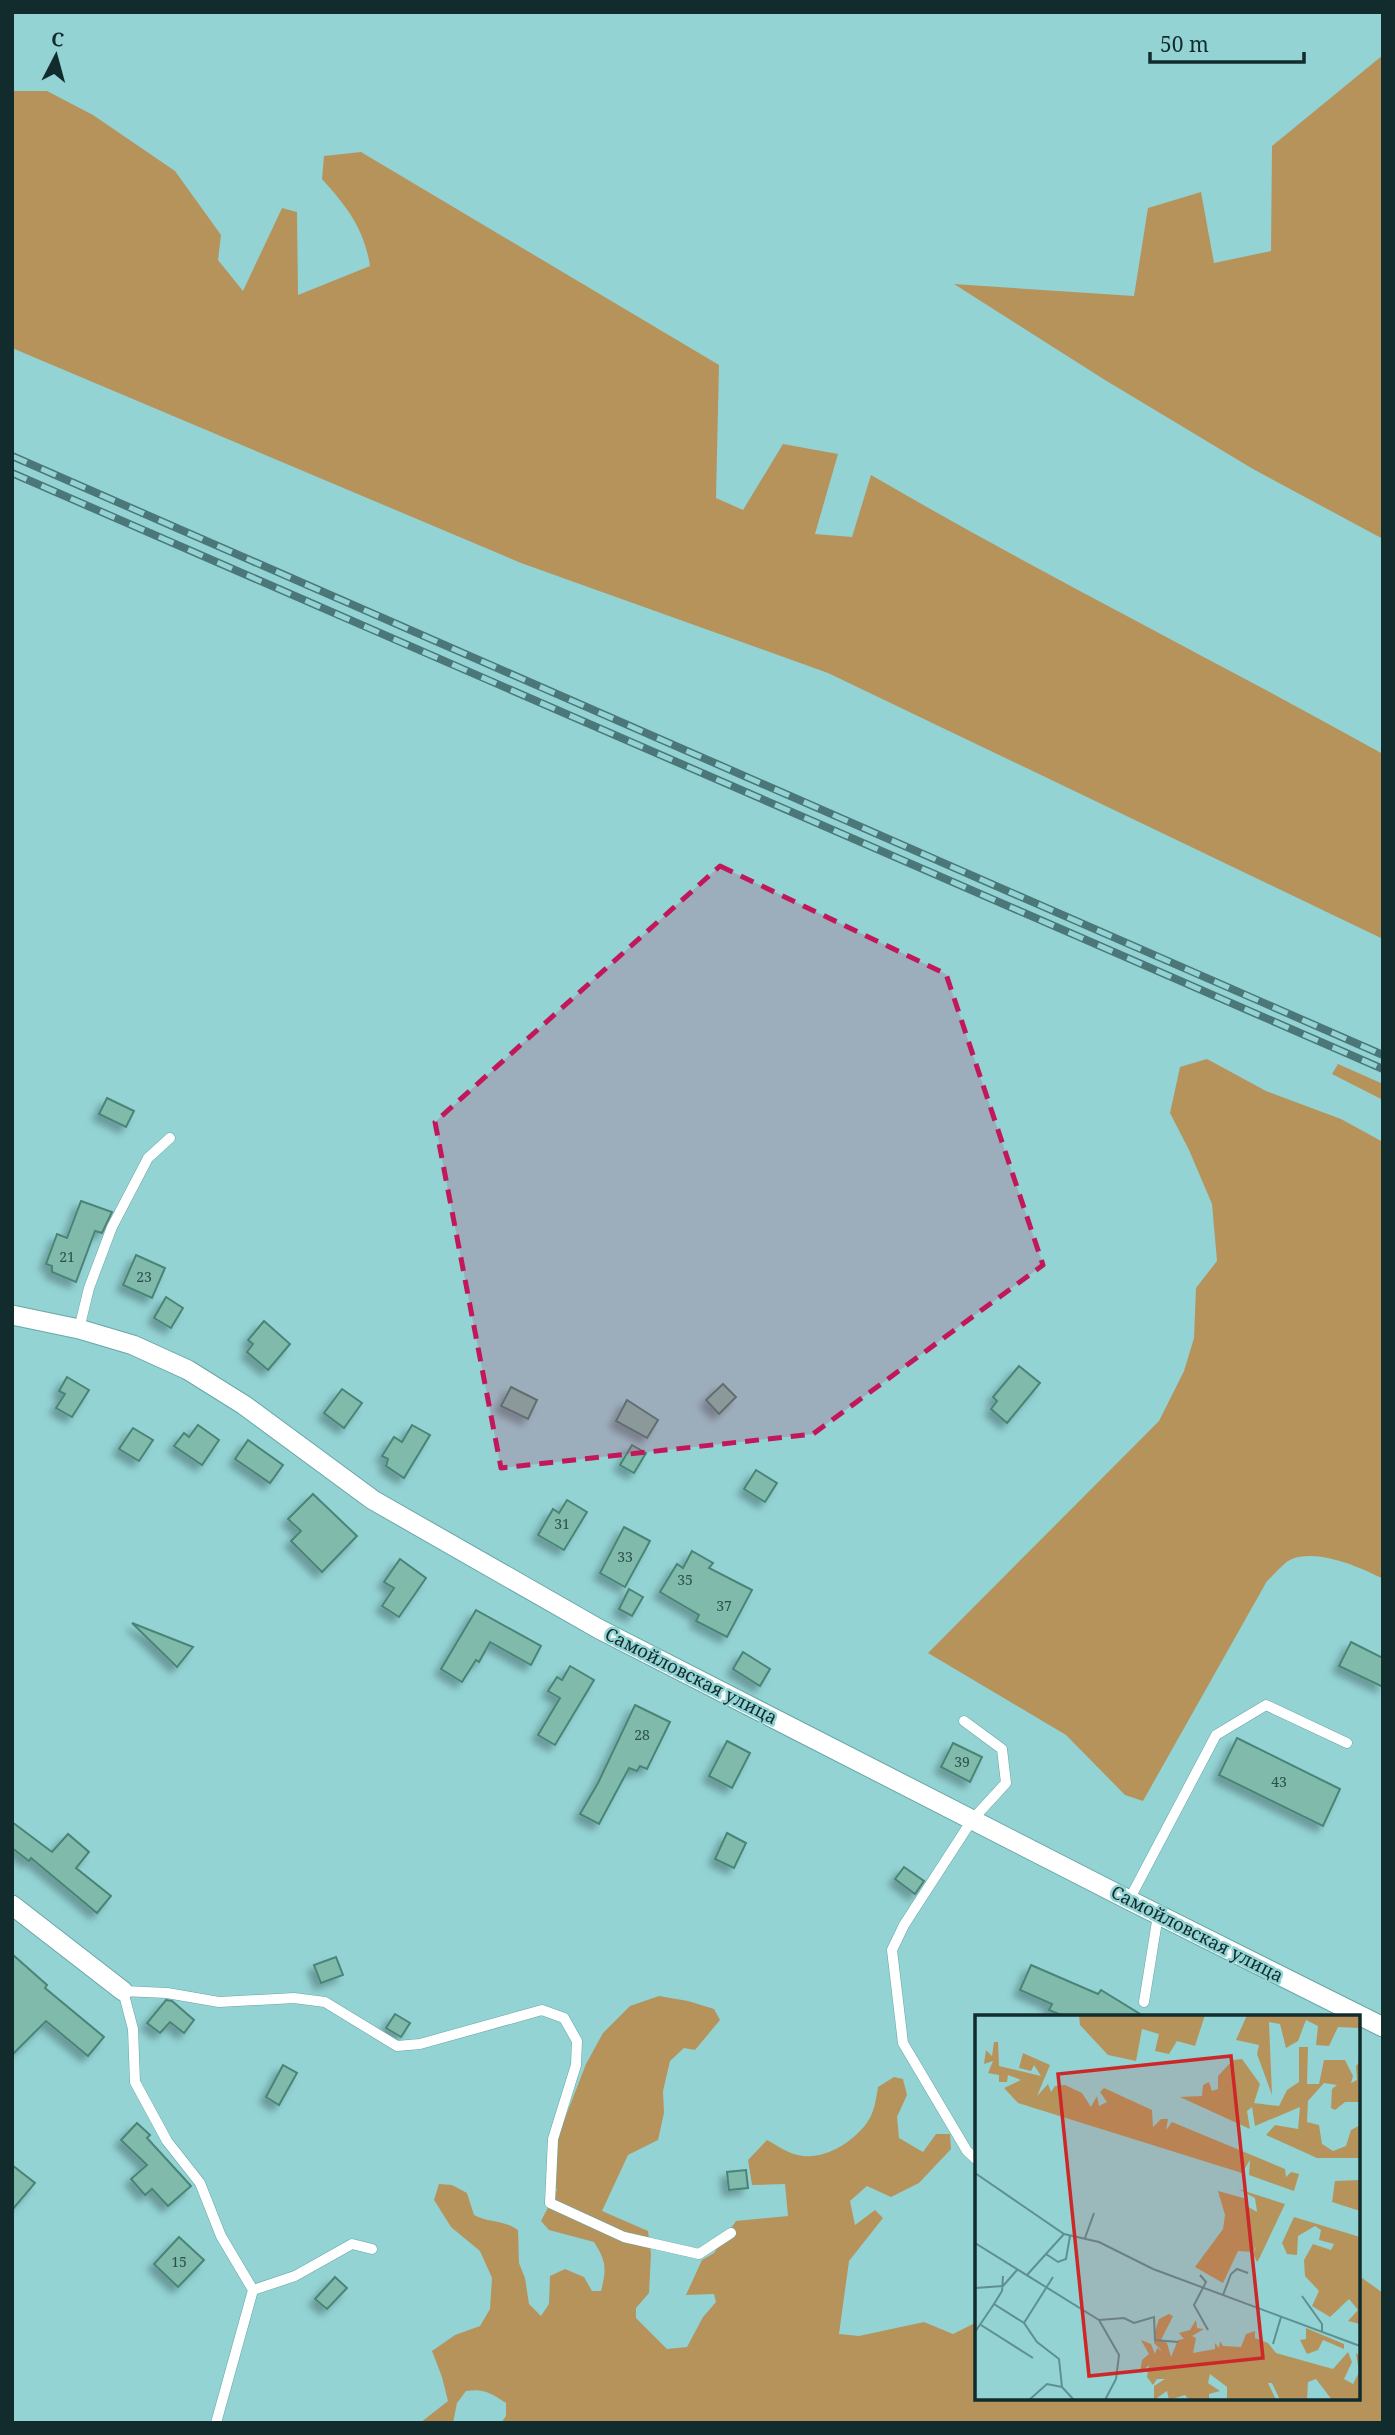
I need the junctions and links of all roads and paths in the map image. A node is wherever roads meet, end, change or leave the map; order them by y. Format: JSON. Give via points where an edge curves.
{"nodes":[{"id":1,"x":170,"y":1138,"type":"dead end"},
{"id":2,"x":12,"y":1315,"type":"edge"},
{"id":3,"x":79,"y":1329,"type":"junction"},
{"id":4,"x":964,"y":1721,"type":"dead end"},
{"id":5,"x":1347,"y":1743,"type":"dead end"},
{"id":6,"x":972,"y":1820,"type":"junction"},
{"id":7,"x":1129,"y":1900,"type":"junction"},
{"id":8,"x":12,"y":1905,"type":"edge"},
{"id":9,"x":1158,"y":1915,"type":"junction"},
{"id":10,"x":123,"y":1991,"type":"junction"},
{"id":11,"x":1144,"y":2002,"type":"dead end"},
{"id":12,"x":1359,"y":2015,"type":"edge"},
{"id":13,"x":1360,"y":2016,"type":"edge"},
{"id":14,"x":1383,"y":2027,"type":"edge"},
{"id":15,"x":975,"y":2158,"type":"edge"},
{"id":16,"x":731,"y":2233,"type":"dead end"},
{"id":17,"x":372,"y":2249,"type":"dead end"},
{"id":18,"x":253,"y":2290,"type":"junction"},
{"id":19,"x":216,"y":2423,"type":"edge"}],
"edges":[{"from":1,"to":3,"type":"lane","via":[[148,1158],[112,1227]]},
{"from":2,"to":3,"type":"street","name":"Самойловская улица"},
{"from":3,"to":6,"type":"street","name":"Самойловская улица","via":[[134,1345],[188,1370],[244,1405],[373,1500],[599,1629]]},
{"from":4,"to":6,"type":"lane","via":[[1002,1749],[1006,1783]]},
{"from":5,"to":7,"type":"lane","via":[[1266,1705],[1216,1735]]},
{"from":6,"to":7,"type":"street","name":"Самойловская улица"},
{"from":6,"to":15,"type":"lane","via":[[892,1950],[903,2043]]},
{"from":7,"to":9,"type":"street","name":"Самойловская улица"},
{"from":8,"to":10,"type":"street"},
{"from":9,"to":11,"type":"lane"},
{"from":9,"to":12,"type":"street","name":"Самойловская улица"},
{"from":10,"to":16,"type":"lane","via":[[219,2002],[294,1997],[325,2002],[397,2046],[542,2011],[564,2018],[577,2041],[576,2065],[553,2139],[550,2203],[624,2237],[698,2254]]},
{"from":10,"to":18,"type":"lane","via":[[133,2029],[135,2082],[167,2141],[200,2183],[221,2236]]},
{"from":13,"to":14,"type":"street","name":"Самойловская улица"},
{"from":17,"to":18,"type":"lane","via":[[352,2244],[295,2276]]},
{"from":18,"to":19,"type":"lane"}]}
